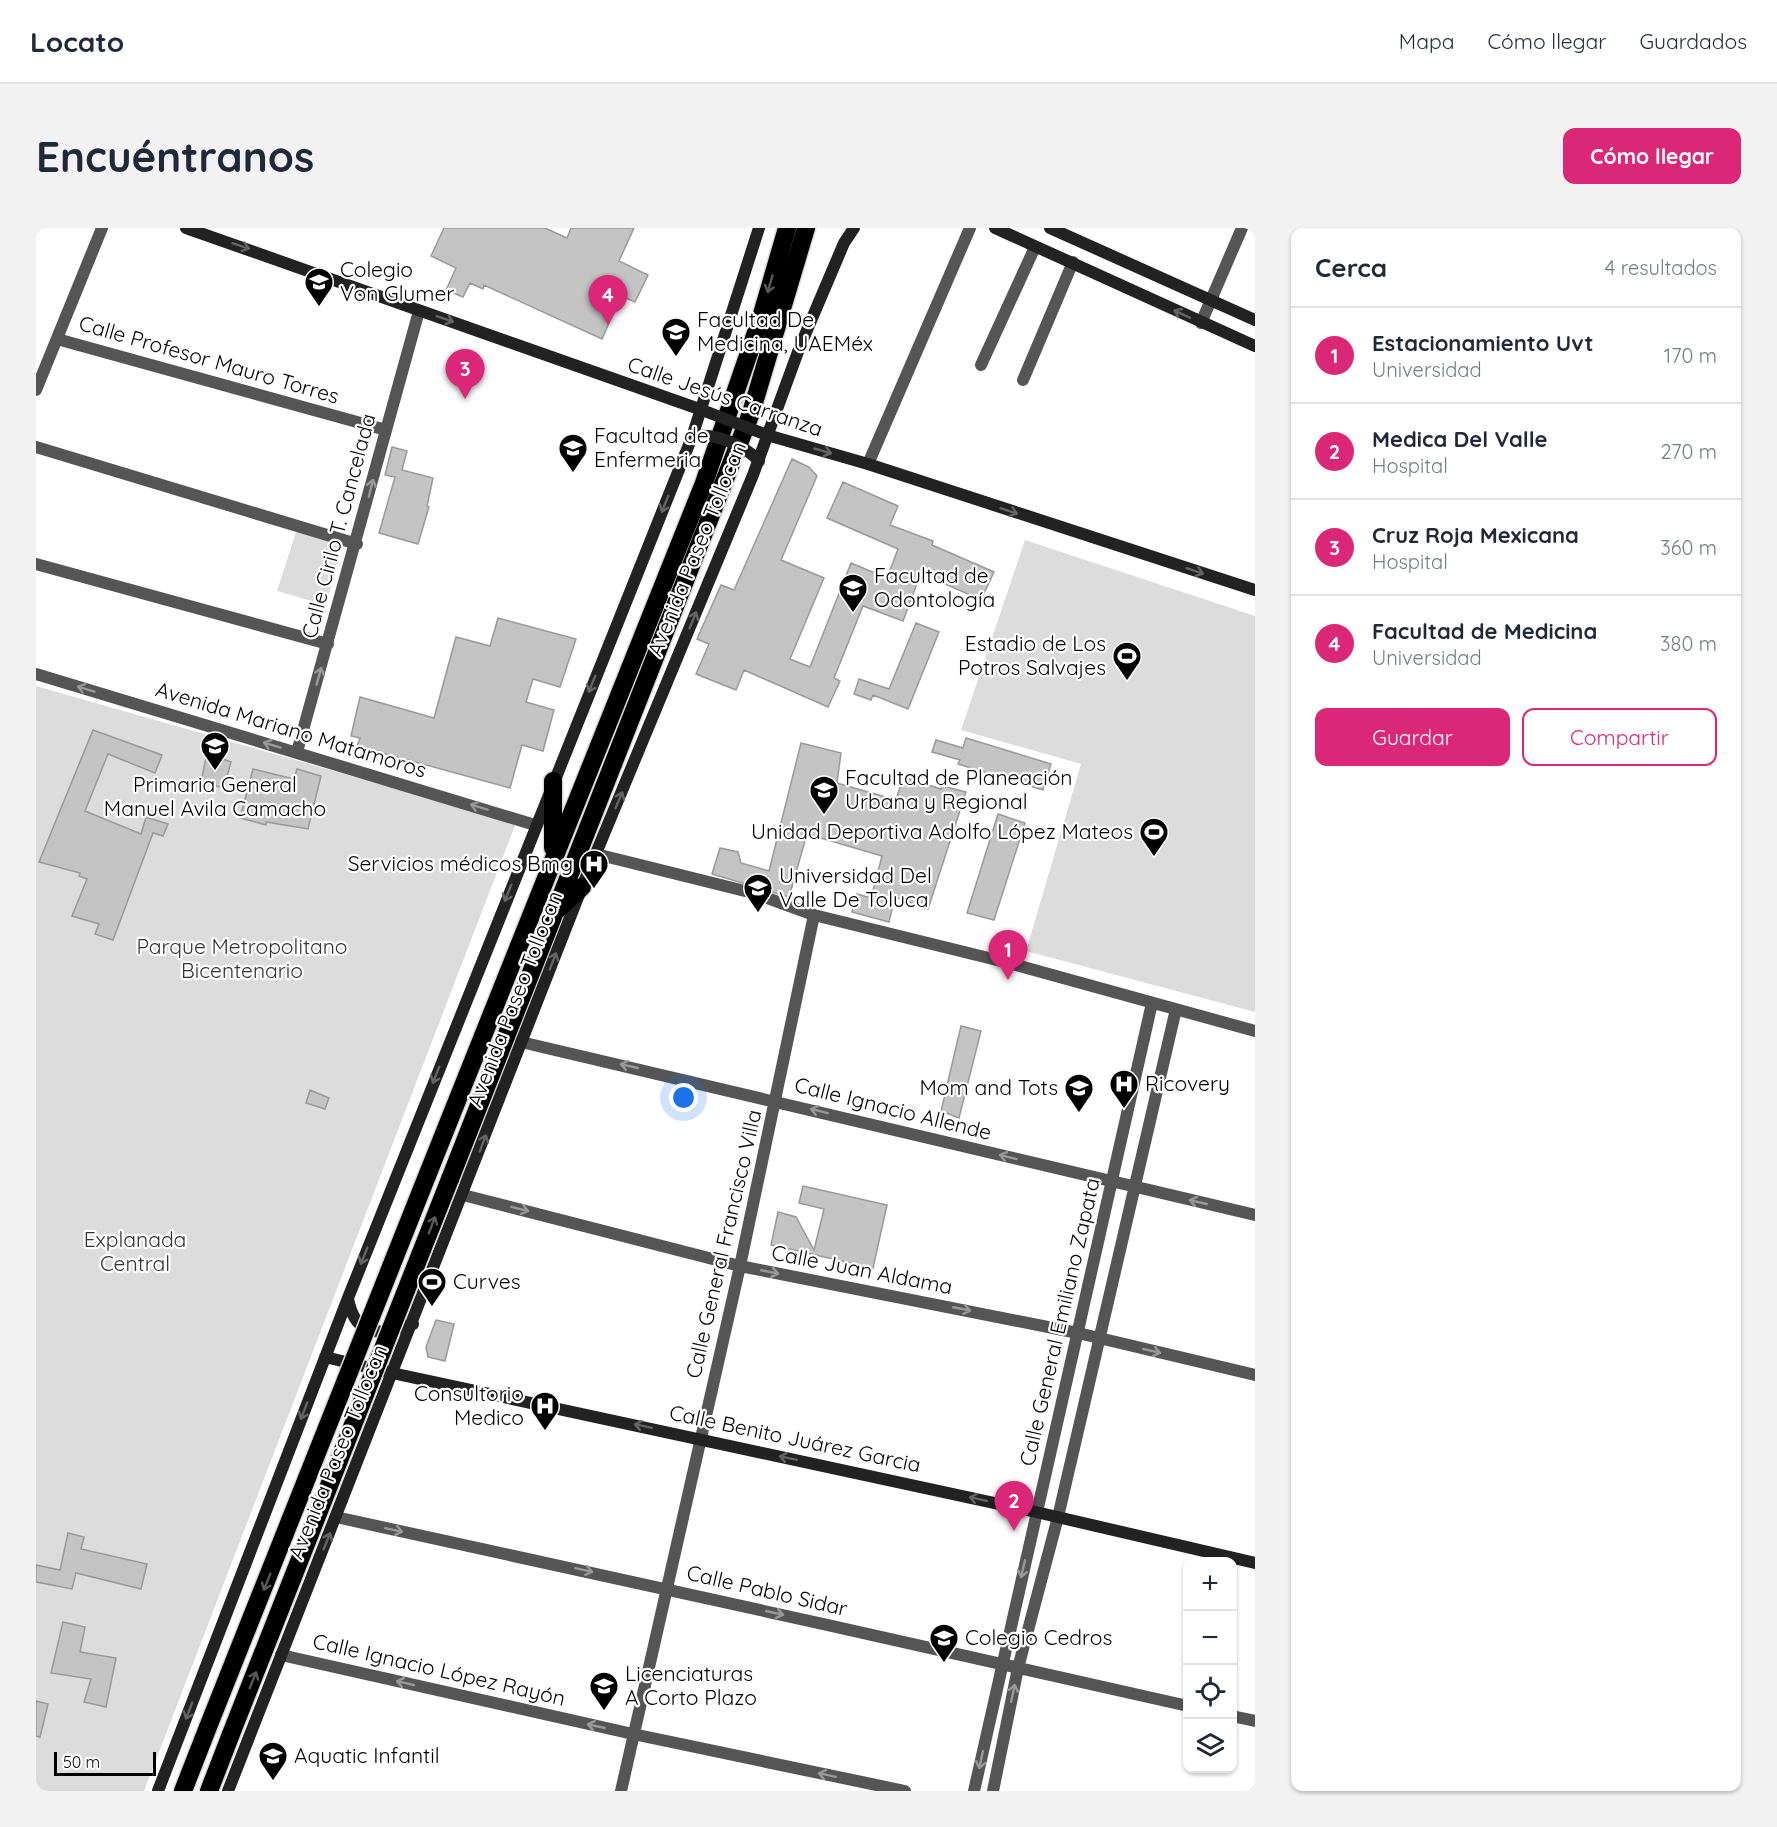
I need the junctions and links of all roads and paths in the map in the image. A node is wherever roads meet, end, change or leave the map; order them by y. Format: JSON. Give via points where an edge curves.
{"nodes":[{"id":1,"x":102,"y":228,"type":"edge"},
{"id":2,"x":186,"y":228,"type":"edge"},
{"id":3,"x":759,"y":228,"type":"edge"},
{"id":4,"x":787,"y":228,"type":"edge"},
{"id":5,"x":806,"y":228,"type":"edge"},
{"id":6,"x":854,"y":228,"type":"edge"},
{"id":7,"x":970,"y":228,"type":"edge"},
{"id":8,"x":995,"y":228,"type":"edge"},
{"id":9,"x":1050,"y":228,"type":"edge"},
{"id":10,"x":1242,"y":228,"type":"edge"},
{"id":11,"x":1035,"y":247,"type":"junction"},
{"id":12,"x":1073,"y":262,"type":"junction"},
{"id":13,"x":1212,"y":299,"type":"junction"},
{"id":14,"x":419,"y":310,"type":"junction"},
{"id":15,"x":1255,"y":320,"type":"edge"},
{"id":16,"x":1201,"y":323,"type":"junction"},
{"id":17,"x":57,"y":339,"type":"junction"},
{"id":18,"x":1255,"y":346,"type":"edge"},
{"id":19,"x":981,"y":365,"type":"dead end"},
{"id":20,"x":1023,"y":380,"type":"dead end"},
{"id":21,"x":36,"y":390,"type":"edge"},
{"id":22,"x":702,"y":410,"type":"junction"},
{"id":23,"x":386,"y":430,"type":"junction"},
{"id":24,"x":767,"y":435,"type":"junction"},
{"id":25,"x":692,"y":437,"type":"junction"},
{"id":26,"x":36,"y":447,"type":"edge"},
{"id":27,"x":759,"y":461,"type":"junction"},
{"id":28,"x":868,"y":464,"type":"junction"},
{"id":29,"x":357,"y":544,"type":"junction"},
{"id":30,"x":36,"y":564,"type":"edge"},
{"id":31,"x":1255,"y":590,"type":"edge"},
{"id":32,"x":328,"y":644,"type":"junction"},
{"id":33,"x":36,"y":674,"type":"edge"},
{"id":34,"x":297,"y":752,"type":"junction"},
{"id":35,"x":553,"y":781,"type":"junction"},
{"id":36,"x":535,"y":825,"type":"junction"},
{"id":37,"x":596,"y":854,"type":"junction"},
{"id":38,"x":553,"y":856,"type":"junction"},
{"id":39,"x":582,"y":887,"type":"junction"},
{"id":40,"x":552,"y":914,"type":"junction"},
{"id":41,"x":814,"y":915,"type":"junction"},
{"id":42,"x":1152,"y":1003,"type":"junction"},
{"id":43,"x":1176,"y":1009,"type":"junction"},
{"id":44,"x":1255,"y":1031,"type":"edge"},
{"id":45,"x":521,"y":1042,"type":"junction"},
{"id":46,"x":776,"y":1100,"type":"junction"},
{"id":47,"x":1112,"y":1182,"type":"junction"},
{"id":48,"x":1134,"y":1187,"type":"junction"},
{"id":49,"x":464,"y":1195,"type":"junction"},
{"id":50,"x":1255,"y":1215,"type":"edge"},
{"id":51,"x":740,"y":1266,"type":"junction"},
{"id":52,"x":348,"y":1298,"type":"junction"},
{"id":53,"x":413,"y":1324,"type":"junction"},
{"id":54,"x":1078,"y":1333,"type":"junction"},
{"id":55,"x":1099,"y":1338,"type":"junction"},
{"id":56,"x":325,"y":1356,"type":"junction"},
{"id":57,"x":392,"y":1373,"type":"junction"},
{"id":58,"x":1255,"y":1375,"type":"edge"},
{"id":59,"x":700,"y":1438,"type":"junction"},
{"id":60,"x":1036,"y":1512,"type":"junction"},
{"id":61,"x":336,"y":1517,"type":"junction"},
{"id":62,"x":1058,"y":1517,"type":"junction"},
{"id":63,"x":1255,"y":1563,"type":"edge"},
{"id":64,"x":668,"y":1588,"type":"junction"},
{"id":65,"x":281,"y":1655,"type":"junction"},
{"id":66,"x":1001,"y":1664,"type":"junction"},
{"id":67,"x":1018,"y":1668,"type":"junction"},
{"id":68,"x":1183,"y":1705,"type":"edge"},
{"id":69,"x":1237,"y":1717,"type":"edge"},
{"id":70,"x":1255,"y":1721,"type":"edge"},
{"id":71,"x":633,"y":1734,"type":"junction"},
{"id":72,"x":158,"y":1791,"type":"edge"},
{"id":73,"x":183,"y":1791,"type":"edge"},
{"id":74,"x":209,"y":1791,"type":"edge"},
{"id":75,"x":228,"y":1791,"type":"edge"},
{"id":76,"x":621,"y":1791,"type":"edge"},
{"id":77,"x":905,"y":1791,"type":"edge"},
{"id":78,"x":974,"y":1791,"type":"edge"},
{"id":79,"x":993,"y":1791,"type":"edge"}],
"edges":[{"from":1,"to":17,"type":"street"},
{"from":2,"to":14,"type":"main road","name":"Calle Jesús Carranza","one_way":true},
{"from":3,"to":22,"type":"main road"},
{"from":4,"to":38,"type":"highway","name":"Avenida Paseo Tollocan","one_way":true,"via":[[704,483]]},
{"from":5,"to":40,"type":"highway","name":"Avenida Paseo Tollocan","via":[[747,423]]},
{"from":6,"to":24,"type":"main road","name":"Avenida Paseo Tollocan","via":[[799,349]]},
{"from":7,"to":28,"type":"street"},
{"from":8,"to":11,"type":"main road"},
{"from":9,"to":13,"type":"main road"},
{"from":10,"to":13,"type":"street"},
{"from":11,"to":12,"type":"main road"},
{"from":11,"to":19,"type":"street"},
{"from":16,"to":12,"type":"main road","one_way":true},
{"from":12,"to":20,"type":"street"},
{"from":13,"to":15,"type":"main road"},
{"from":13,"to":16,"type":"street"},
{"from":14,"to":22,"type":"main road","name":"Calle Jesús Carranza","one_way":true},
{"from":14,"to":23,"type":"street","name":"Calle Cirilo T. Cancelada"},
{"from":16,"to":18,"type":"main road"},
{"from":17,"to":21,"type":"street"},
{"from":17,"to":23,"type":"street","name":"Calle Profesor Mauro Torres"},
{"from":22,"to":24,"type":"main road","name":"Calle Jesús Carranza","bridge":true},
{"from":22,"to":25,"type":"main road"},
{"from":29,"to":23,"type":"street","name":"Calle Cirilo T. Cancelada","one_way":true},
{"from":24,"to":27,"type":"main road","name":"Avenida Paseo Tollocan"},
{"from":24,"to":28,"type":"main road","name":"Calle Jesús Carranza","one_way":true},
{"from":25,"to":27,"type":"main road","bridge":true,"via":[[740,446]]},
{"from":25,"to":35,"type":"main road","one_way":true},
{"from":26,"to":29,"type":"street"},
{"from":37,"to":27,"type":"main road","name":"Avenida Paseo Tollocan","one_way":true},
{"from":28,"to":31,"type":"main road","name":"Calle Jesús Carranza","one_way":true},
{"from":29,"to":32,"type":"street","name":"Calle Cirilo T. Cancelada"},
{"from":30,"to":32,"type":"street"},
{"from":34,"to":32,"type":"street","name":"Calle Cirilo T. Cancelada","one_way":true},
{"from":34,"to":33,"type":"street","name":"Avenida Mariano Matamoros","one_way":true},
{"from":36,"to":34,"type":"street","name":"Avenida Mariano Matamoros","one_way":true},
{"from":35,"to":36,"type":"main road"},
{"from":35,"to":38,"type":"highway"},
{"from":36,"to":52,"type":"main road","one_way":true},
{"from":37,"to":39,"type":"main road","name":"Avenida Paseo Tollocan"},
{"from":37,"to":41,"type":"street","via":[[753,893]]},
{"from":38,"to":73,"type":"highway","name":"Avenida Paseo Tollocan","one_way":true,"bridge":true},
{"from":39,"to":40,"type":"highway"},
{"from":45,"to":39,"type":"main road","name":"Avenida Paseo Tollocan","one_way":true},
{"from":74,"to":40,"type":"highway","name":"Avenida Paseo Tollocan","one_way":true,"bridge":true},
{"from":41,"to":42,"type":"street"},
{"from":41,"to":46,"type":"street","name":"Calle General Francisco Villa"},
{"from":42,"to":43,"type":"street"},
{"from":42,"to":47,"type":"street","name":"Calle General Emiliano Zapata"},
{"from":43,"to":44,"type":"street"},
{"from":43,"to":48,"type":"street","name":"Calle General Emiliano Zapata"},
{"from":46,"to":45,"type":"street","name":"Calle Ignacio Allende","one_way":true},
{"from":49,"to":45,"type":"main road","name":"Avenida Paseo Tollocan","one_way":true},
{"from":47,"to":46,"type":"street","name":"Calle Ignacio Allende","one_way":true},
{"from":46,"to":51,"type":"street","name":"Calle General Francisco Villa"},
{"from":47,"to":48,"type":"street","name":"Calle Ignacio Allende"},
{"from":47,"to":54,"type":"street","name":"Calle General Emiliano Zapata"},
{"from":50,"to":48,"type":"street","name":"Calle Ignacio Allende","one_way":true},
{"from":48,"to":55,"type":"street","name":"Calle General Emiliano Zapata"},
{"from":49,"to":51,"type":"street","name":"Calle Juan Aldama","one_way":true},
{"from":49,"to":53,"type":"main road","name":"Avenida Paseo Tollocan"},
{"from":51,"to":54,"type":"street","name":"Calle Juan Aldama","one_way":true},
{"from":51,"to":59,"type":"street","name":"Calle General Francisco Villa"},
{"from":52,"to":53,"type":"main road","via":[[356,1322],[365,1328],[384,1332]]},
{"from":52,"to":56,"type":"main road"},
{"from":53,"to":57,"type":"main road","name":"Avenida Paseo Tollocan"},
{"from":54,"to":55,"type":"street","name":"Calle Juan Aldama"},
{"from":54,"to":60,"type":"street","name":"Calle General Emiliano Zapata"},
{"from":55,"to":58,"type":"street","name":"Calle Juan Aldama","one_way":true},
{"from":55,"to":62,"type":"street","name":"Calle General Emiliano Zapata"},
{"from":56,"to":57,"type":"main road","name":"Calle Benito Juárez Garcia"},
{"from":56,"to":72,"type":"main road","one_way":true},
{"from":59,"to":57,"type":"main road","name":"Calle Benito Juárez Garcia","one_way":true},
{"from":57,"to":61,"type":"main road","name":"Avenida Paseo Tollocan"},
{"from":60,"to":59,"type":"main road","name":"Calle Benito Juárez Garcia","one_way":true},
{"from":59,"to":64,"type":"street","name":"Calle General Francisco Villa"},
{"from":60,"to":62,"type":"main road","name":"Calle Benito Juárez Garcia"},
{"from":60,"to":66,"type":"street","name":"Calle General Emiliano Zapata","one_way":true},
{"from":61,"to":64,"type":"street","name":"Calle Pablo Sidar","one_way":true},
{"from":65,"to":61,"type":"main road","name":"Avenida Paseo Tollocan","one_way":true},
{"from":62,"to":63,"type":"main road","name":"Calle Benito Juárez Garcia"},
{"from":62,"to":67,"type":"street","name":"Calle General Emiliano Zapata"},
{"from":64,"to":66,"type":"street","name":"Calle Pablo Sidar","one_way":true},
{"from":64,"to":71,"type":"street","name":"Calle General Francisco Villa"},
{"from":71,"to":65,"type":"street","name":"Calle Ignacio López Rayón","one_way":true},
{"from":65,"to":75,"type":"main road","name":"Avenida Paseo Tollocan"},
{"from":66,"to":67,"type":"street","name":"Calle Pablo Sidar"},
{"from":66,"to":78,"type":"street","name":"Calle General Emiliano Zapata","one_way":true},
{"from":67,"to":68,"type":"street","name":"Calle Pablo Sidar"},
{"from":79,"to":67,"type":"street","name":"Calle General Emiliano Zapata","one_way":true},
{"from":69,"to":70,"type":"street"},
{"from":71,"to":76,"type":"street","name":"Calle General Francisco Villa"},
{"from":77,"to":71,"type":"street","name":"Calle Ignacio López Rayón","one_way":true}]}
